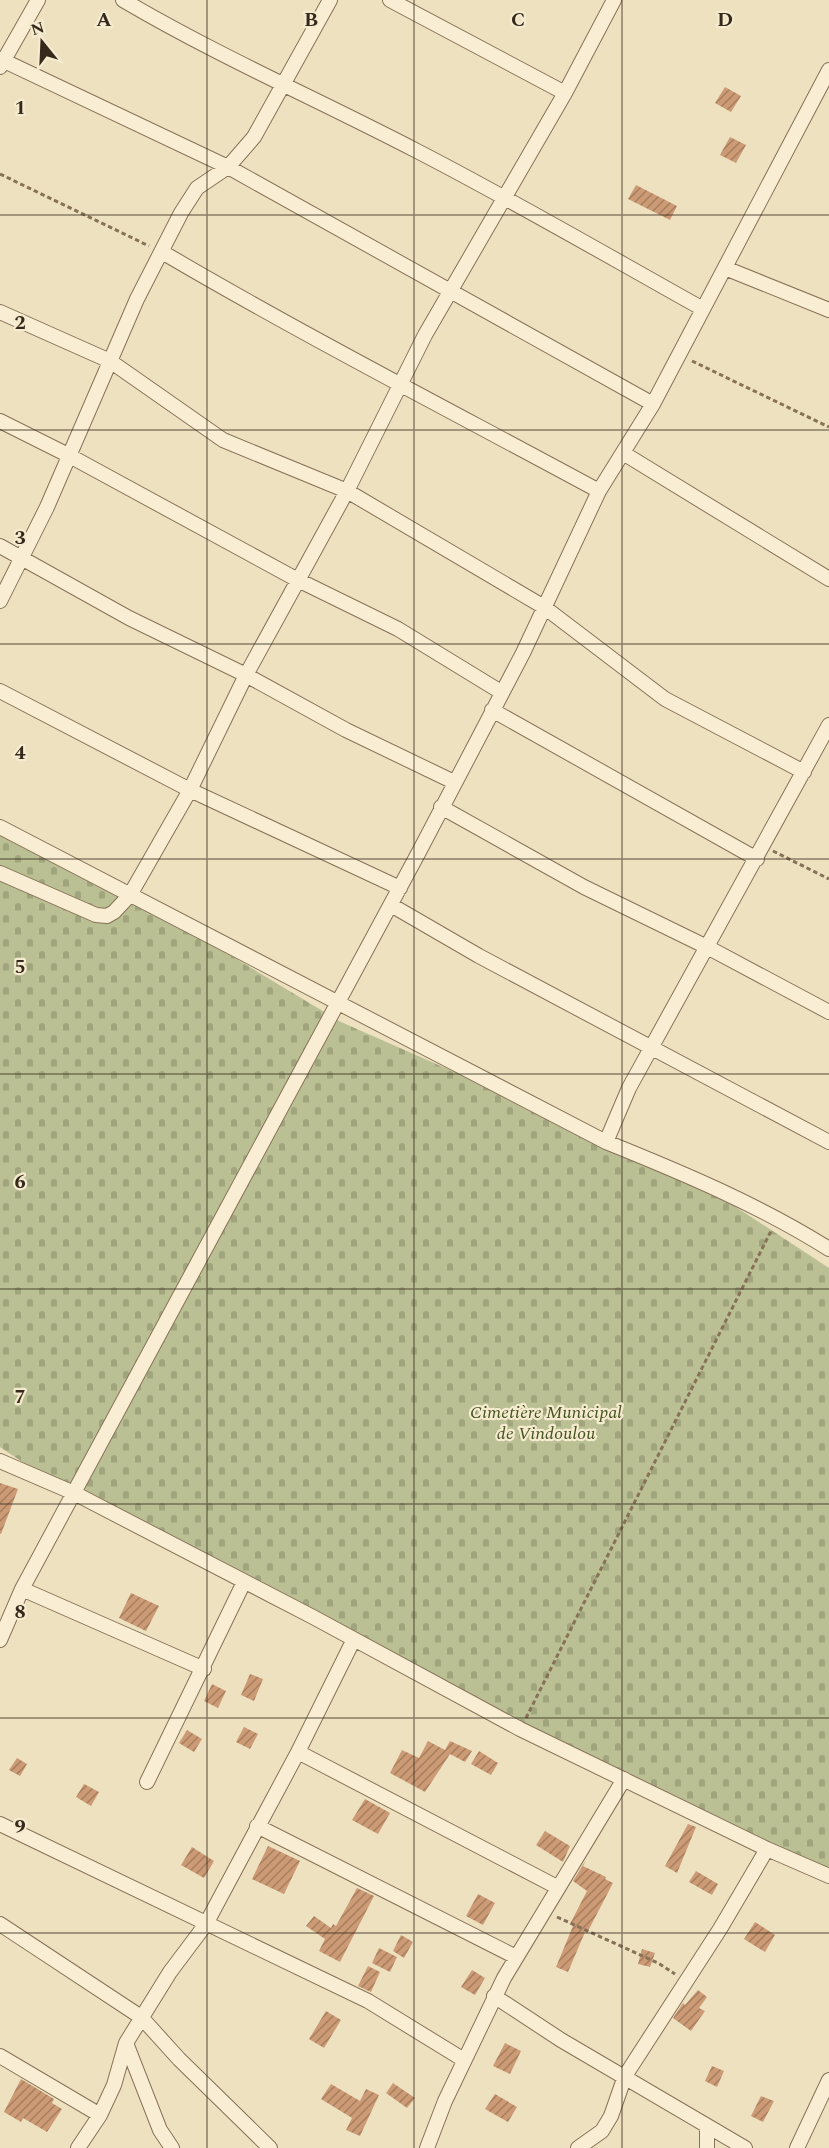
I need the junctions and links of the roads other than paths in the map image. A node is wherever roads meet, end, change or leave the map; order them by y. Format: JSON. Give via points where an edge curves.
{"nodes":[{"id":1,"x":38,"y":0,"type":"edge"},
{"id":2,"x":123,"y":0,"type":"edge"},
{"id":3,"x":330,"y":0,"type":"edge"},
{"id":4,"x":390,"y":0,"type":"edge"},
{"id":5,"x":614,"y":0,"type":"edge"},
{"id":6,"x":1,"y":62,"type":"edge"},
{"id":7,"x":829,"y":70,"type":"edge"},
{"id":8,"x":283,"y":82,"type":"junction"},
{"id":9,"x":565,"y":93,"type":"junction"},
{"id":10,"x":228,"y":167,"type":"junction"},
{"id":11,"x":504,"y":198,"type":"junction"},
{"id":12,"x":162,"y":252,"type":"junction"},
{"id":13,"x":725,"y":268,"type":"junction"},
{"id":14,"x":451,"y":293,"type":"junction"},
{"id":15,"x":703,"y":309,"type":"junction"},
{"id":16,"x":829,"y":310,"type":"edge"},
{"id":17,"x":0,"y":312,"type":"edge"},
{"id":18,"x":110,"y":361,"type":"junction"},
{"id":19,"x":401,"y":382,"type":"junction"},
{"id":20,"x":653,"y":404,"type":"junction"},
{"id":21,"x":0,"y":421,"type":"edge"},
{"id":22,"x":623,"y":453,"type":"junction"},
{"id":23,"x":68,"y":455,"type":"junction"},
{"id":24,"x":347,"y":491,"type":"junction"},
{"id":25,"x":599,"y":491,"type":"junction"},
{"id":26,"x":0,"y":546,"type":"edge"},
{"id":27,"x":23,"y":558,"type":"junction"},
{"id":28,"x":296,"y":579,"type":"junction"},
{"id":29,"x":829,"y":579,"type":"edge"},
{"id":30,"x":0,"y":601,"type":"edge"},
{"id":31,"x":544,"y":607,"type":"junction"},
{"id":32,"x":246,"y":675,"type":"junction"},
{"id":33,"x":0,"y":691,"type":"edge"},
{"id":34,"x":501,"y":692,"type":"junction"},
{"id":35,"x":492,"y":710,"type":"junction"},
{"id":36,"x":829,"y":726,"type":"edge"},
{"id":37,"x":804,"y":772,"type":"junction"},
{"id":38,"x":454,"y":782,"type":"junction"},
{"id":39,"x":190,"y":790,"type":"junction"},
{"id":40,"x":441,"y":807,"type":"junction"},
{"id":41,"x":0,"y":827,"type":"edge"},
{"id":42,"x":760,"y":853,"type":"junction"},
{"id":43,"x":0,"y":873,"type":"edge"},
{"id":44,"x":400,"y":888,"type":"junction"},
{"id":45,"x":130,"y":895,"type":"junction"},
{"id":46,"x":390,"y":905,"type":"junction"},
{"id":47,"x":709,"y":948,"type":"junction"},
{"id":48,"x":337,"y":1001,"type":"junction"},
{"id":49,"x":829,"y":1012,"type":"edge"},
{"id":50,"x":652,"y":1048,"type":"junction"},
{"id":51,"x":606,"y":1142,"type":"junction"},
{"id":52,"x":829,"y":1142,"type":"edge"},
{"id":53,"x":829,"y":1249,"type":"edge"},
{"id":54,"x":0,"y":1461,"type":"edge"},
{"id":55,"x":74,"y":1493,"type":"junction"},
{"id":56,"x":244,"y":1582,"type":"junction"},
{"id":57,"x":22,"y":1589,"type":"junction"},
{"id":58,"x":0,"y":1640,"type":"edge"},
{"id":59,"x":353,"y":1641,"type":"junction"},
{"id":60,"x":204,"y":1669,"type":"junction"},
{"id":61,"x":298,"y":1752,"type":"junction"},
{"id":62,"x":624,"y":1779,"type":"junction"},
{"id":63,"x":147,"y":1782,"type":"dead end"},
{"id":64,"x":0,"y":1824,"type":"edge"},
{"id":65,"x":257,"y":1826,"type":"junction"},
{"id":66,"x":767,"y":1849,"type":"junction"},
{"id":67,"x":829,"y":1876,"type":"edge"},
{"id":68,"x":556,"y":1887,"type":"junction"},
{"id":69,"x":0,"y":1924,"type":"edge"},
{"id":70,"x":206,"y":1924,"type":"junction"},
{"id":71,"x":516,"y":1957,"type":"junction"},
{"id":72,"x":494,"y":1996,"type":"junction"},
{"id":73,"x":141,"y":2017,"type":"junction"},
{"id":74,"x":126,"y":2043,"type":"junction"},
{"id":75,"x":0,"y":2056,"type":"edge"},
{"id":76,"x":464,"y":2060,"type":"junction"},
{"id":77,"x":625,"y":2076,"type":"junction"},
{"id":78,"x":829,"y":2080,"type":"edge"},
{"id":79,"x":100,"y":2115,"type":"junction"},
{"id":80,"x":707,"y":2126,"type":"junction"},
{"id":81,"x":78,"y":2148,"type":"edge"},
{"id":82,"x":172,"y":2148,"type":"edge"},
{"id":83,"x":270,"y":2148,"type":"edge"},
{"id":84,"x":427,"y":2148,"type":"edge"},
{"id":85,"x":578,"y":2148,"type":"edge"},
{"id":86,"x":707,"y":2148,"type":"edge"},
{"id":87,"x":746,"y":2148,"type":"edge"},
{"id":88,"x":797,"y":2148,"type":"edge"}],
"edges":[{"from":1,"to":6,"type":"street"},
{"from":2,"to":8,"type":"street","via":[[191,40]]},
{"from":3,"to":8,"type":"street"},
{"from":4,"to":9,"type":"street"},
{"from":5,"to":9,"type":"street"},
{"from":6,"to":10,"type":"street"},
{"from":7,"to":13,"type":"street"},
{"from":8,"to":10,"type":"street","via":[[254,138]]},
{"from":8,"to":11,"type":"street"},
{"from":9,"to":11,"type":"street"},
{"from":10,"to":12,"type":"street","via":[[197,188]]},
{"from":10,"to":14,"type":"street"},
{"from":11,"to":14,"type":"street"},
{"from":11,"to":15,"type":"street"},
{"from":12,"to":18,"type":"street"},
{"from":12,"to":19,"type":"street","via":[[277,319]]},
{"from":13,"to":15,"type":"street"},
{"from":13,"to":16,"type":"street"},
{"from":14,"to":19,"type":"street"},
{"from":14,"to":20,"type":"street"},
{"from":15,"to":20,"type":"street"},
{"from":17,"to":18,"type":"street"},
{"from":18,"to":23,"type":"street"},
{"from":18,"to":24,"type":"street","via":[[223,440]]},
{"from":19,"to":24,"type":"street"},
{"from":19,"to":25,"type":"street"},
{"from":20,"to":22,"type":"street"},
{"from":21,"to":23,"type":"street"},
{"from":22,"to":25,"type":"street"},
{"from":22,"to":29,"type":"street"},
{"from":23,"to":27,"type":"street"},
{"from":23,"to":28,"type":"street"},
{"from":24,"to":28,"type":"street"},
{"from":24,"to":31,"type":"street"},
{"from":25,"to":31,"type":"street"},
{"from":26,"to":27,"type":"street"},
{"from":27,"to":30,"type":"street"},
{"from":27,"to":32,"type":"street","via":[[129,618]]},
{"from":28,"to":32,"type":"street"},
{"from":28,"to":34,"type":"street","via":[[398,629]]},
{"from":31,"to":34,"type":"street"},
{"from":31,"to":37,"type":"street","via":[[665,699]]},
{"from":32,"to":38,"type":"street","via":[[346,730]]},
{"from":32,"to":39,"type":"street"},
{"from":33,"to":39,"type":"street"},
{"from":34,"to":35,"type":"street"},
{"from":35,"to":38,"type":"street"},
{"from":35,"to":42,"type":"street"},
{"from":36,"to":37,"type":"street"},
{"from":37,"to":42,"type":"street"},
{"from":38,"to":40,"type":"street"},
{"from":39,"to":44,"type":"street"},
{"from":39,"to":45,"type":"street"},
{"from":40,"to":44,"type":"street"},
{"from":40,"to":47,"type":"street","via":[[584,887]]},
{"from":41,"to":45,"type":"street"},
{"from":42,"to":47,"type":"street"},
{"from":43,"to":45,"type":"street","via":[[96,915],[114,912]]},
{"from":44,"to":46,"type":"street"},
{"from":45,"to":48,"type":"street"},
{"from":46,"to":48,"type":"street"},
{"from":46,"to":50,"type":"street"},
{"from":47,"to":49,"type":"street"},
{"from":47,"to":50,"type":"street"},
{"from":48,"to":51,"type":"street"},
{"from":48,"to":55,"type":"street"},
{"from":50,"to":51,"type":"street","via":[[629,1088]]},
{"from":50,"to":52,"type":"street"},
{"from":51,"to":53,"type":"street","via":[[684,1173],[777,1218]]},
{"from":54,"to":55,"type":"street"},
{"from":55,"to":56,"type":"street"},
{"from":55,"to":57,"type":"street"},
{"from":56,"to":59,"type":"street"},
{"from":56,"to":60,"type":"street"},
{"from":57,"to":58,"type":"street"},
{"from":57,"to":60,"type":"street"},
{"from":59,"to":61,"type":"street"},
{"from":59,"to":62,"type":"street"},
{"from":60,"to":63,"type":"street"},
{"from":61,"to":65,"type":"street"},
{"from":61,"to":68,"type":"street"},
{"from":62,"to":66,"type":"street"},
{"from":62,"to":68,"type":"street"},
{"from":64,"to":70,"type":"street"},
{"from":65,"to":70,"type":"street"},
{"from":65,"to":71,"type":"street"},
{"from":66,"to":67,"type":"street"},
{"from":66,"to":77,"type":"street"},
{"from":68,"to":71,"type":"street"},
{"from":69,"to":73,"type":"street"},
{"from":70,"to":73,"type":"street"},
{"from":70,"to":76,"type":"street","via":[[368,2001]]},
{"from":71,"to":72,"type":"street"},
{"from":72,"to":76,"type":"street"},
{"from":72,"to":77,"type":"street"},
{"from":73,"to":74,"type":"street"},
{"from":73,"to":83,"type":"street"},
{"from":74,"to":79,"type":"street","via":[[118,2074]]},
{"from":74,"to":82,"type":"street","via":[[160,2130]]},
{"from":75,"to":79,"type":"street"},
{"from":76,"to":84,"type":"street"},
{"from":77,"to":80,"type":"street"},
{"from":77,"to":85,"type":"street","via":[[602,2131]]},
{"from":78,"to":88,"type":"street"},
{"from":79,"to":81,"type":"street"},
{"from":80,"to":86,"type":"street"},
{"from":80,"to":87,"type":"street"}]}
